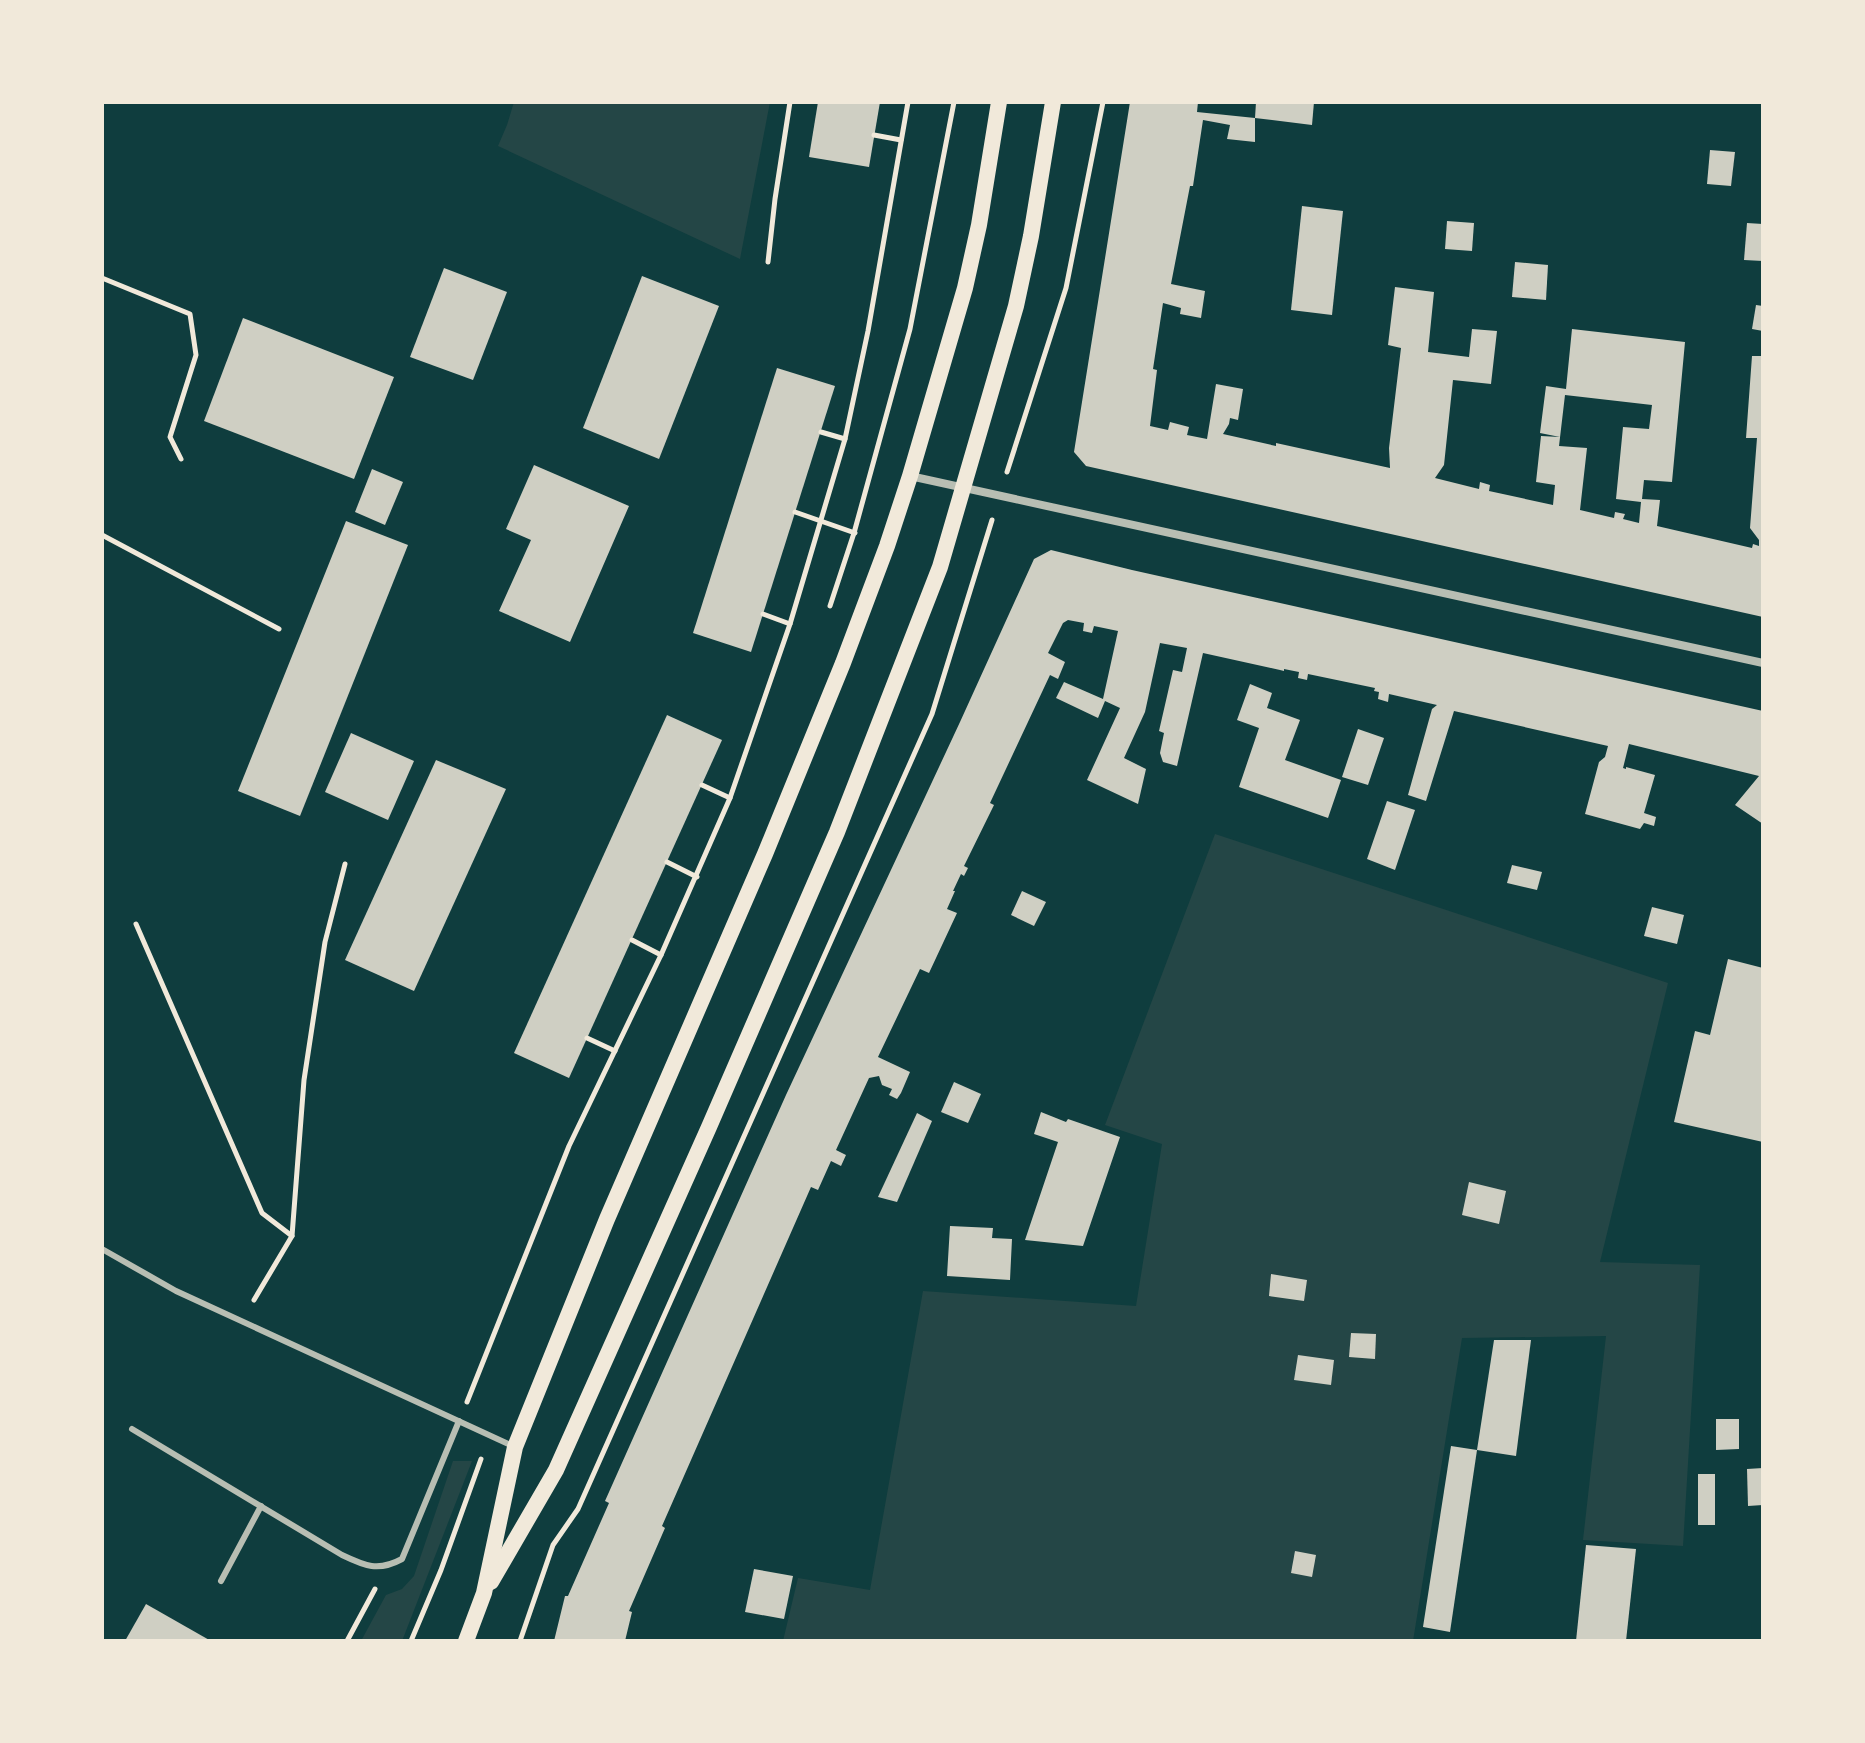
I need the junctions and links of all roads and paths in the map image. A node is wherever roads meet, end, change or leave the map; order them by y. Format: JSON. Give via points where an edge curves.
{"nodes":[{"id":1,"x":790,"y":102,"type":"edge"},
{"id":2,"x":908,"y":102,"type":"edge"},
{"id":3,"x":954,"y":102,"type":"edge"},
{"id":4,"x":999,"y":102,"type":"edge"},
{"id":5,"x":1053,"y":102,"type":"edge"},
{"id":6,"x":874,"y":135,"type":"dead end"},
{"id":7,"x":901,"y":140,"type":"junction"},
{"id":8,"x":768,"y":262,"type":"dead end"},
{"id":9,"x":102,"y":278,"type":"edge"},
{"id":10,"x":821,"y":432,"type":"dead end"},
{"id":11,"x":845,"y":439,"type":"junction"},
{"id":12,"x":181,"y":459,"type":"dead end"},
{"id":13,"x":910,"y":476,"type":"junction"},
{"id":14,"x":963,"y":488,"type":"junction"},
{"id":15,"x":795,"y":512,"type":"dead end"},
{"id":16,"x":821,"y":521,"type":"junction"},
{"id":17,"x":102,"y":535,"type":"edge"},
{"id":18,"x":828,"y":611,"type":"dead end"},
{"id":19,"x":763,"y":614,"type":"dead end"},
{"id":20,"x":790,"y":624,"type":"junction"},
{"id":21,"x":279,"y":629,"type":"dead end"},
{"id":22,"x":1763,"y":663,"type":"edge"},
{"id":23,"x":702,"y":785,"type":"dead end"},
{"id":24,"x":730,"y":798,"type":"junction"},
{"id":25,"x":667,"y":862,"type":"dead end"},
{"id":26,"x":345,"y":864,"type":"dead end"},
{"id":27,"x":697,"y":877,"type":"junction"},
{"id":28,"x":136,"y":924,"type":"dead end"},
{"id":29,"x":632,"y":940,"type":"dead end"},
{"id":30,"x":661,"y":955,"type":"junction"},
{"id":31,"x":587,"y":1038,"type":"dead end"},
{"id":32,"x":615,"y":1051,"type":"junction"},
{"id":33,"x":292,"y":1236,"type":"junction"},
{"id":34,"x":102,"y":1249,"type":"edge"},
{"id":35,"x":241,"y":1322,"type":"junction"},
{"id":36,"x":459,"y":1421,"type":"junction"},
{"id":37,"x":132,"y":1429,"type":"dead end"},
{"id":38,"x":491,"y":1436,"type":"junction"},
{"id":39,"x":515,"y":1447,"type":"junction"},
{"id":40,"x":261,"y":1506,"type":"junction"},
{"id":41,"x":387,"y":1567,"type":"junction"},
{"id":42,"x":221,"y":1581,"type":"dead end"},
{"id":43,"x":484,"y":1593,"type":"junction"},
{"id":44,"x":347,"y":1641,"type":"edge"},
{"id":45,"x":411,"y":1641,"type":"edge"},
{"id":46,"x":466,"y":1641,"type":"edge"}],
"edges":[{"from":1,"to":8,"type":"path"},
{"from":2,"to":7,"type":"path"},
{"from":3,"to":18,"type":"path","via":[[910,329]]},
{"from":4,"to":13,"type":"main road","via":[[965,288]]},
{"from":5,"to":14,"type":"main road","via":[[1016,306]]},
{"from":6,"to":7,"type":"path"},
{"from":7,"to":11,"type":"path"},
{"from":9,"to":12,"type":"path","via":[[190,314],[196,355],[170,437]]},
{"from":10,"to":11,"type":"path"},
{"from":11,"to":16,"type":"path"},
{"from":13,"to":14,"type":"street"},
{"from":13,"to":39,"type":"main road","via":[[843,663]]},
{"from":14,"to":22,"type":"street"},
{"from":14,"to":43,"type":"main road","via":[[940,567],[837,832],[556,1470]]},
{"from":15,"to":16,"type":"path"},
{"from":16,"to":20,"type":"path"},
{"from":17,"to":21,"type":"path"},
{"from":19,"to":20,"type":"path"},
{"from":20,"to":24,"type":"path"},
{"from":23,"to":24,"type":"path"},
{"from":24,"to":27,"type":"path"},
{"from":25,"to":27,"type":"path"},
{"from":26,"to":33,"type":"path","via":[[325,942],[304,1080]]},
{"from":27,"to":30,"type":"path"},
{"from":28,"to":33,"type":"path","via":[[262,1213]]},
{"from":29,"to":30,"type":"path"},
{"from":30,"to":32,"type":"path"},
{"from":31,"to":32,"type":"path"},
{"from":32,"to":36,"type":"path","via":[[569,1146]]},
{"from":33,"to":35,"type":"path"},
{"from":34,"to":35,"type":"lane"},
{"from":35,"to":36,"type":"lane"},
{"from":36,"to":38,"type":"lane"},
{"from":36,"to":41,"type":"lane","via":[[402,1559]]},
{"from":37,"to":40,"type":"lane"},
{"from":38,"to":39,"type":"lane"},
{"from":38,"to":45,"type":"path"},
{"from":39,"to":43,"type":"main road"},
{"from":40,"to":41,"type":"lane","via":[[363,1566]]},
{"from":40,"to":42,"type":"lane"},
{"from":41,"to":44,"type":"path"},
{"from":43,"to":46,"type":"main road"}]}
